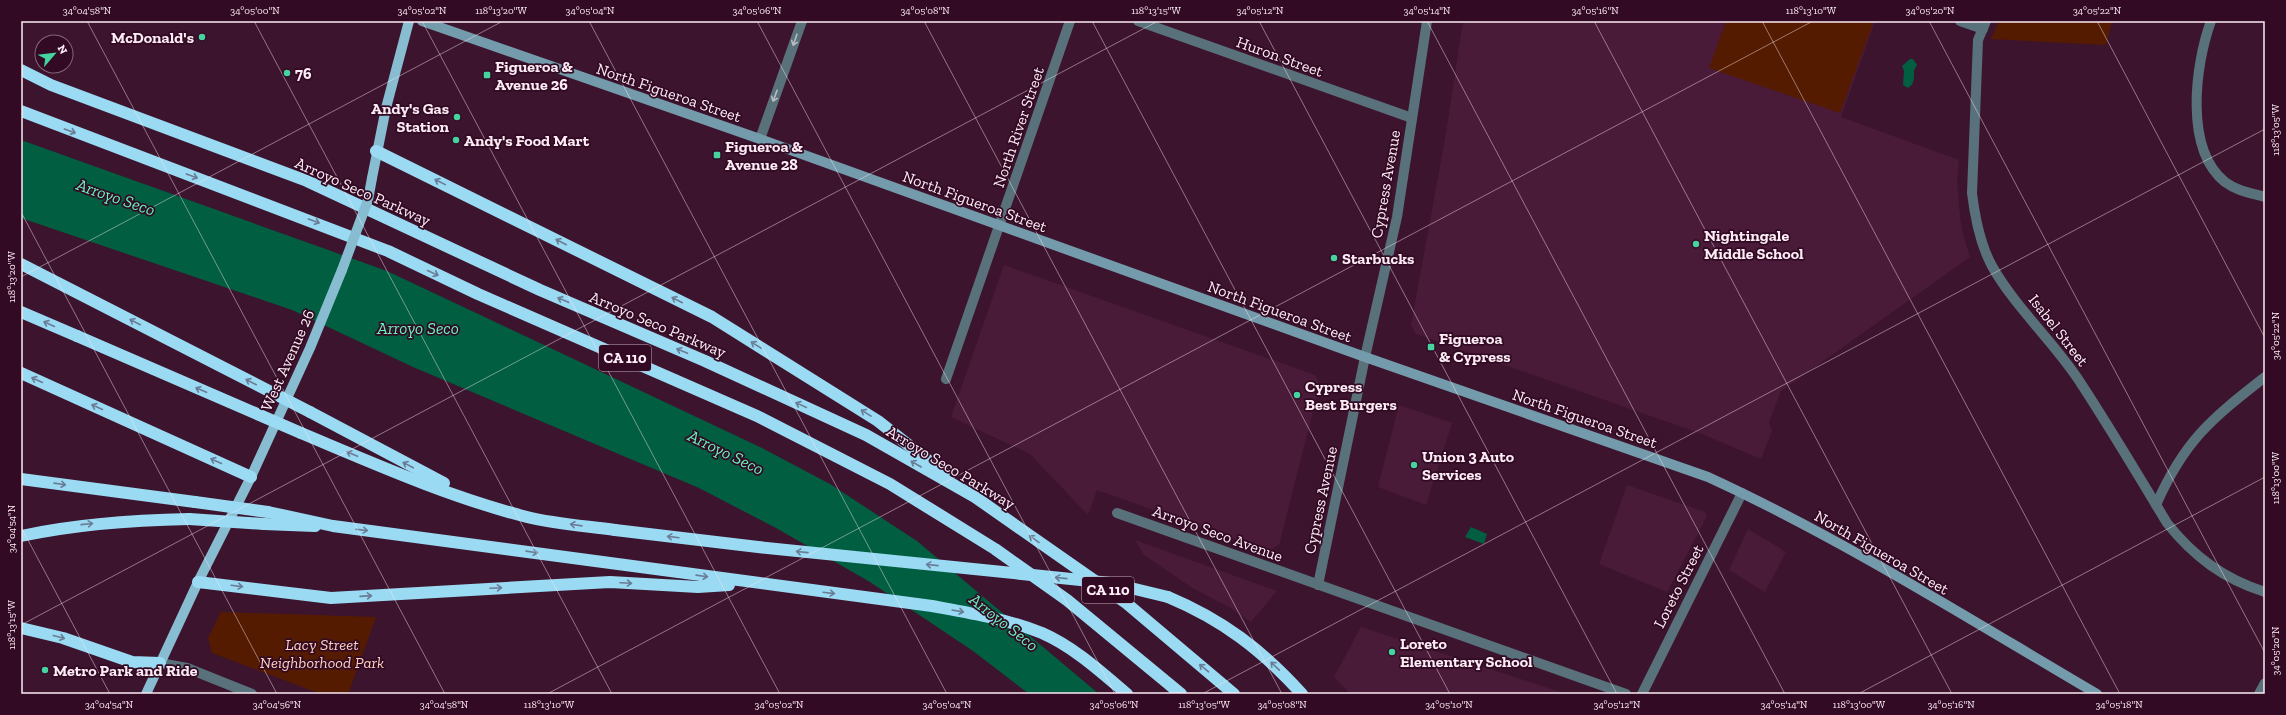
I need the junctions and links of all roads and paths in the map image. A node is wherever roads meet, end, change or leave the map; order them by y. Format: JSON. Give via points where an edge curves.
{"nodes":[{"id":1,"x":409,"y":21,"type":"edge"},
{"id":2,"x":422,"y":21,"type":"edge"},
{"id":3,"x":802,"y":21,"type":"edge"},
{"id":4,"x":1070,"y":21,"type":"edge"},
{"id":5,"x":1138,"y":21,"type":"edge"},
{"id":6,"x":1428,"y":21,"type":"edge"},
{"id":7,"x":1960,"y":21,"type":"edge"},
{"id":8,"x":2210,"y":21,"type":"edge"},
{"id":9,"x":1983,"y":24,"type":"edge"},
{"id":10,"x":21,"y":70,"type":"edge"},
{"id":11,"x":21,"y":111,"type":"edge"},
{"id":12,"x":21,"y":116,"type":"edge"},
{"id":13,"x":1412,"y":118,"type":"junction"},
{"id":14,"x":52,"y":124,"type":"junction"},
{"id":15,"x":760,"y":139,"type":"junction"},
{"id":16,"x":376,"y":151,"type":"junction"},
{"id":17,"x":2265,"y":197,"type":"edge"},
{"id":18,"x":999,"y":226,"type":"junction"},
{"id":19,"x":21,"y":264,"type":"edge"},
{"id":20,"x":21,"y":312,"type":"edge"},
{"id":21,"x":1365,"y":357,"type":"junction"},
{"id":22,"x":21,"y":373,"type":"edge"},
{"id":23,"x":2265,"y":377,"type":"edge"},
{"id":24,"x":946,"y":379,"type":"dead end"},
{"id":25,"x":251,"y":477,"type":"junction"},
{"id":26,"x":21,"y":479,"type":"edge"},
{"id":27,"x":1742,"y":493,"type":"junction"},
{"id":28,"x":975,"y":497,"type":"junction"},
{"id":29,"x":480,"y":503,"type":"junction"},
{"id":30,"x":2156,"y":505,"type":"junction"},
{"id":31,"x":1118,"y":513,"type":"dead end"},
{"id":32,"x":333,"y":526,"type":"junction"},
{"id":33,"x":21,"y":536,"type":"edge"},
{"id":34,"x":198,"y":582,"type":"junction"},
{"id":35,"x":758,"y":584,"type":"junction"},
{"id":36,"x":1318,"y":585,"type":"junction"},
{"id":37,"x":2265,"y":592,"type":"edge"},
{"id":38,"x":21,"y":628,"type":"edge"},
{"id":39,"x":160,"y":663,"type":"junction"},
{"id":40,"x":2265,"y":683,"type":"edge"},
{"id":41,"x":146,"y":694,"type":"edge"},
{"id":42,"x":252,"y":694,"type":"edge"},
{"id":43,"x":1127,"y":694,"type":"edge"},
{"id":44,"x":1181,"y":694,"type":"edge"},
{"id":45,"x":1234,"y":694,"type":"edge"},
{"id":46,"x":1302,"y":694,"type":"edge"},
{"id":47,"x":1626,"y":694,"type":"edge"},
{"id":48,"x":1642,"y":694,"type":"edge"},
{"id":49,"x":2097,"y":694,"type":"edge"},
{"id":50,"x":2259,"y":694,"type":"edge"}],
"edges":[{"from":1,"to":16,"type":"main road","name":"West Avenue 26"},
{"from":2,"to":15,"type":"main road","name":"North Figueroa Street"},
{"from":3,"to":15,"type":"street","one_way":true},
{"from":4,"to":18,"type":"street","name":"North River Street"},
{"from":5,"to":13,"type":"street","name":"Huron Street"},
{"from":6,"to":13,"type":"street","name":"Cypress Avenue"},
{"from":7,"to":9,"type":"street"},
{"from":8,"to":17,"type":"street","via":[[2200,60],[2197,87],[2202,145],[2207,160],[2226,183],[2241,191]]},
{"from":9,"to":30,"type":"street","name":"Isabel Street","via":[[1978,40],[1972,194],[1981,240],[1992,265],[2006,287],[2078,378]]},
{"from":28,"to":10,"type":"highway","name":"Arroyo Seco Parkway","number":"CA 110","one_way":true,"via":[[866,435],[705,361],[540,290],[307,181],[51,85]]},
{"from":11,"to":14,"type":"highway","number":"CA 110"},
{"from":12,"to":14,"type":"highway"},
{"from":13,"to":21,"type":"street","name":"Cypress Avenue","via":[[1397,217]]},
{"from":14,"to":44,"type":"highway","number":"CA 110","one_way":true,"via":[[374,245],[485,297],[757,416],[890,484],[995,549],[1067,600]]},
{"from":15,"to":18,"type":"main road","name":"North Figueroa Street"},
{"from":16,"to":25,"type":"main road","name":"West Avenue 26","bridge":true,"via":[[368,200],[363,214],[310,348]]},
{"from":28,"to":16,"type":"highway","one_way":true,"via":[[878,421],[712,318]]},
{"from":18,"to":21,"type":"main road","name":"North Figueroa Street"},
{"from":18,"to":24,"type":"street","name":"North River Street"},
{"from":29,"to":19,"type":"highway","one_way":true,"bridge":true,"via":[[310,412]]},
{"from":29,"to":20,"type":"highway","one_way":true,"bridge":true,"via":[[396,473]]},
{"from":21,"to":27,"type":"main road","name":"North Figueroa Street","via":[[1694,472]]},
{"from":21,"to":36,"type":"street","name":"Cypress Avenue"},
{"from":25,"to":22,"type":"highway","one_way":true},
{"from":23,"to":30,"type":"street","via":[[2201,430],[2169,477]]},
{"from":25,"to":34,"type":"main road","name":"West Avenue 26"},
{"from":26,"to":32,"type":"highway","one_way":true,"bridge":true,"via":[[268,512]]},
{"from":27,"to":48,"type":"street","name":"Loreto Street"},
{"from":27,"to":49,"type":"main road","name":"North Figueroa Street","via":[[1815,529]]},
{"from":45,"to":28,"type":"highway","name":"Arroyo Seco Parkway","number":"CA 110","one_way":true,"via":[[1125,602]]},
{"from":46,"to":29,"type":"highway","one_way":true,"bridge":true,"via":[[1259,650],[1198,609],[1168,597],[1110,583],[615,530],[528,517]]},
{"from":30,"to":37,"type":"street","name":"Isabel Street","via":[[2182,542],[2201,560],[2235,581]]},
{"from":31,"to":36,"type":"street","name":"Arroyo Seco Avenue"},
{"from":33,"to":32,"type":"highway","one_way":true,"bridge":true,"via":[[107,522],[189,519]]},
{"from":32,"to":35,"type":"highway","one_way":true},
{"from":34,"to":35,"type":"highway","one_way":true,"via":[[331,598],[610,582],[698,587]]},
{"from":34,"to":39,"type":"main road","name":"West Avenue 26"},
{"from":35,"to":43,"type":"highway","one_way":true,"via":[[932,606],[996,618],[1043,634],[1084,658]]},
{"from":36,"to":47,"type":"street","name":"Arroyo Seco Avenue"},
{"from":38,"to":39,"type":"highway","one_way":true,"via":[[63,638],[132,662]]},
{"from":39,"to":41,"type":"main road","name":"West Avenue 26"},
{"from":39,"to":42,"type":"street","via":[[187,668]]},
{"from":40,"to":50,"type":"street"}]}
